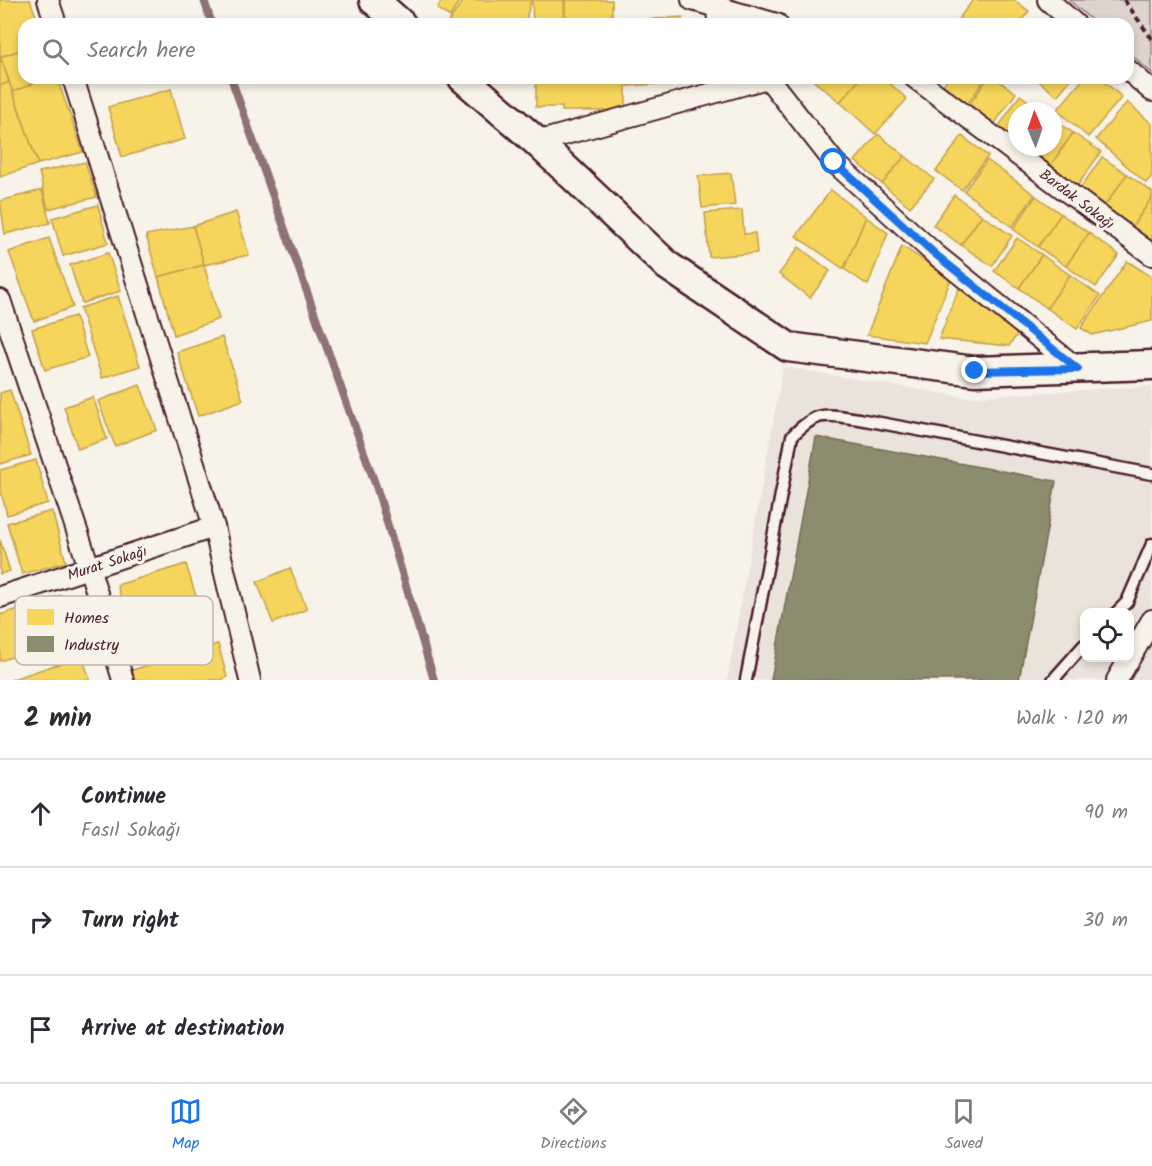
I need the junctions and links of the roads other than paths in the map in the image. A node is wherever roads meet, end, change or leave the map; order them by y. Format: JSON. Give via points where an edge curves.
{"nodes":[{"id":1,"x":48,"y":0,"type":"edge"},
{"id":2,"x":374,"y":0,"type":"edge"},
{"id":3,"x":692,"y":0,"type":"edge"},
{"id":4,"x":1048,"y":0,"type":"edge"},
{"id":5,"x":718,"y":10,"type":"edge"},
{"id":6,"x":54,"y":18,"type":"edge"},
{"id":7,"x":394,"y":18,"type":"edge"},
{"id":8,"x":752,"y":18,"type":"edge"},
{"id":9,"x":1068,"y":18,"type":"edge"},
{"id":10,"x":1134,"y":76,"type":"edge"},
{"id":11,"x":75,"y":84,"type":"edge"},
{"id":12,"x":470,"y":84,"type":"edge"},
{"id":13,"x":773,"y":84,"type":"edge"},
{"id":14,"x":923,"y":84,"type":"edge"},
{"id":15,"x":721,"y":85,"type":"edge"},
{"id":16,"x":1152,"y":92,"type":"edge"},
{"id":17,"x":537,"y":142,"type":"junction"},
{"id":18,"x":1152,"y":255,"type":"edge"},
{"id":19,"x":0,"y":300,"type":"edge"},
{"id":20,"x":1152,"y":365,"type":"edge"},
{"id":21,"x":1078,"y":369,"type":"junction"},
{"id":22,"x":1152,"y":474,"type":"edge"},
{"id":23,"x":214,"y":527,"type":"junction"},
{"id":24,"x":1152,"y":544,"type":"edge"},
{"id":25,"x":90,"y":570,"type":"junction"},
{"id":26,"x":98,"y":596,"type":"edge"},
{"id":27,"x":0,"y":597,"type":"edge"},
{"id":28,"x":1121,"y":608,"type":"edge"},
{"id":29,"x":1152,"y":620,"type":"edge"},
{"id":30,"x":1080,"y":650,"type":"edge"},
{"id":31,"x":118,"y":665,"type":"edge"},
{"id":32,"x":123,"y":680,"type":"edge"},
{"id":33,"x":250,"y":680,"type":"edge"},
{"id":34,"x":746,"y":680,"type":"edge"},
{"id":35,"x":1053,"y":680,"type":"edge"},
{"id":36,"x":1117,"y":680,"type":"edge"}],
"edges":[{"from":1,"to":6,"type":"street"},
{"from":2,"to":7,"type":"main road"},
{"from":3,"to":5,"type":"street"},
{"from":4,"to":9,"type":"street"},
{"from":5,"to":8,"type":"street"},
{"from":10,"to":16,"type":"street"},
{"from":11,"to":23,"type":"street"},
{"from":12,"to":17,"type":"main road"},
{"from":13,"to":21,"type":"street","via":[[834,162],[935,254]]},
{"from":14,"to":18,"type":"street","name":"Bardak Sokağı"},
{"from":15,"to":17,"type":"street"},
{"from":17,"to":21,"type":"main road","via":[[668,266],[788,347],[975,371]]},
{"from":19,"to":25,"type":"street"},
{"from":20,"to":21,"type":"main road"},
{"from":22,"to":34,"type":"lane","via":[[859,419],[820,415],[806,422],[792,436]]},
{"from":23,"to":25,"type":"street","name":"Murat Sokağı"},
{"from":23,"to":33,"type":"street"},
{"from":24,"to":28,"type":"lane"},
{"from":25,"to":26,"type":"street"},
{"from":25,"to":27,"type":"street","name":"Murat Sokağı"},
{"from":29,"to":36,"type":"street"},
{"from":30,"to":35,"type":"lane"},
{"from":31,"to":32,"type":"street"}]}
